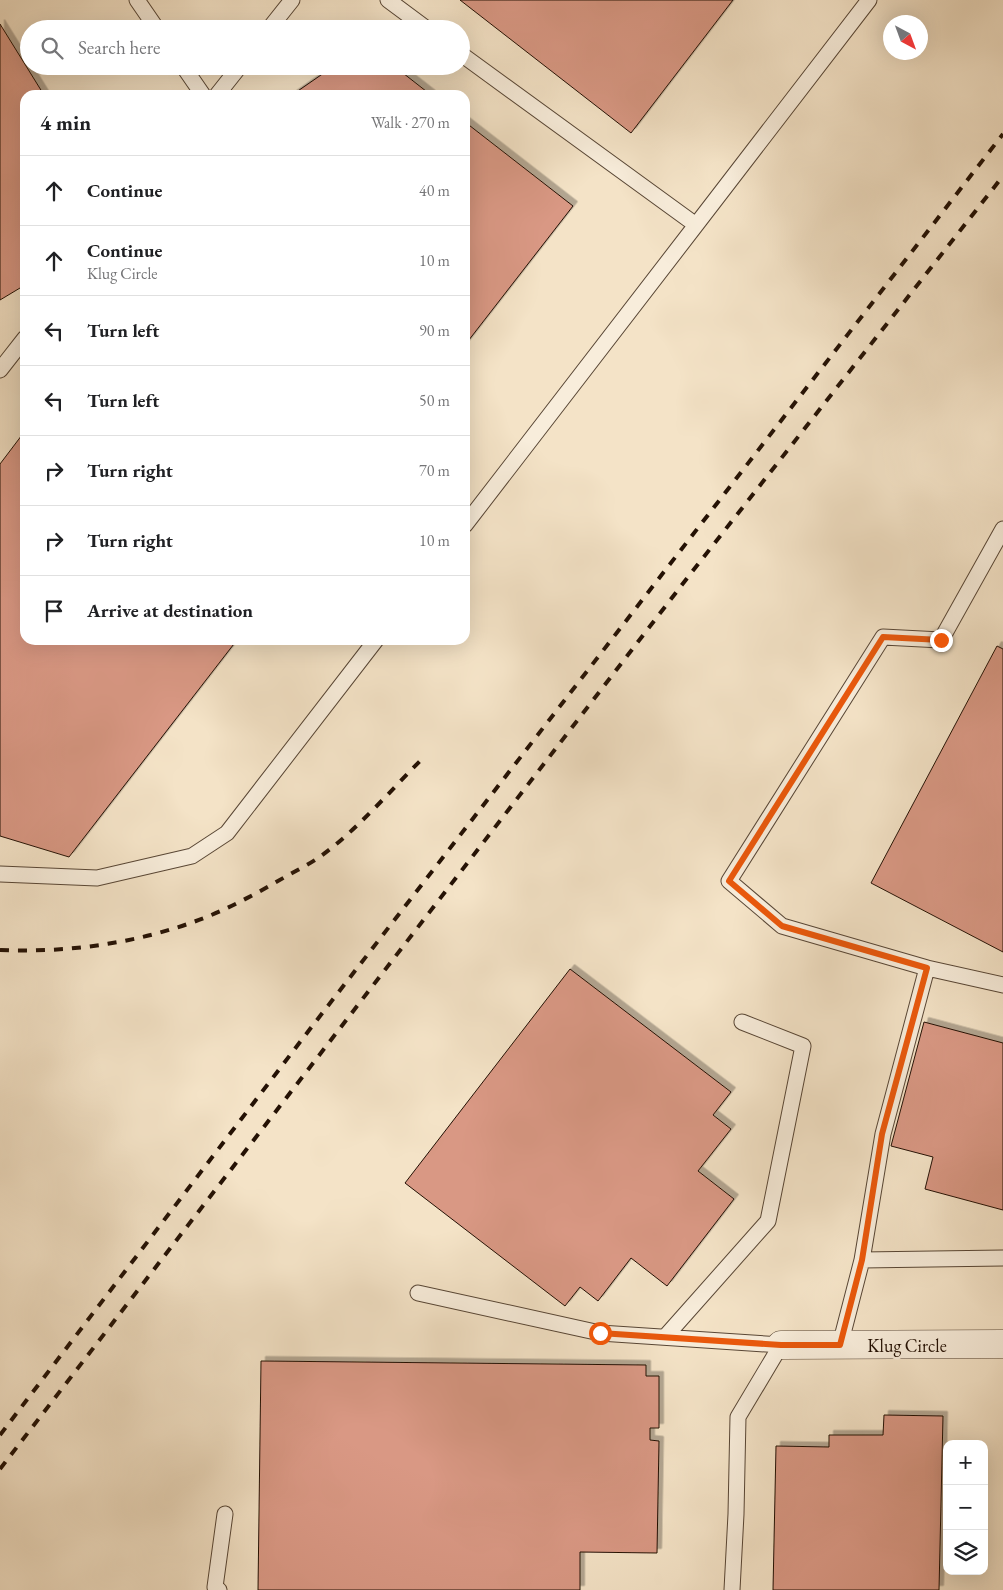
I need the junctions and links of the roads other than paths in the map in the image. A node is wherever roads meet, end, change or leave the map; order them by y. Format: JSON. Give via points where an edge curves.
{"nodes":[{"id":1,"x":137,"y":0,"type":"edge"},
{"id":2,"x":292,"y":0,"type":"edge"},
{"id":3,"x":388,"y":0,"type":"edge"},
{"id":4,"x":869,"y":0,"type":"edge"},
{"id":5,"x":151,"y":20,"type":"edge"},
{"id":6,"x":276,"y":20,"type":"edge"},
{"id":7,"x":415,"y":20,"type":"edge"},
{"id":8,"x":470,"y":61,"type":"edge"},
{"id":9,"x":190,"y":75,"type":"edge"},
{"id":10,"x":233,"y":75,"type":"edge"},
{"id":11,"x":201,"y":90,"type":"edge"},
{"id":12,"x":221,"y":90,"type":"edge"},
{"id":13,"x":696,"y":225,"type":"junction"},
{"id":14,"x":20,"y":344,"type":"edge"},
{"id":15,"x":0,"y":370,"type":"edge"},
{"id":16,"x":470,"y":519,"type":"edge"},
{"id":17,"x":1003,"y":529,"type":"edge"},
{"id":18,"x":372,"y":645,"type":"edge"},
{"id":19,"x":0,"y":874,"type":"edge"},
{"id":20,"x":927,"y":968,"type":"junction"},
{"id":21,"x":1003,"y":985,"type":"edge"},
{"id":22,"x":742,"y":1022,"type":"dead end"},
{"id":23,"x":1003,"y":1258,"type":"edge"},
{"id":24,"x":862,"y":1260,"type":"junction"},
{"id":25,"x":418,"y":1293,"type":"dead end"},
{"id":26,"x":665,"y":1337,"type":"junction"},
{"id":27,"x":1003,"y":1344,"type":"edge"},
{"id":28,"x":781,"y":1345,"type":"junction"},
{"id":29,"x":840,"y":1345,"type":"junction"},
{"id":30,"x":225,"y":1514,"type":"dead end"},
{"id":31,"x":219,"y":1590,"type":"edge"},
{"id":32,"x":732,"y":1590,"type":"edge"}],
"edges":[{"from":1,"to":5,"type":"lane"},
{"from":2,"to":6,"type":"lane"},
{"from":3,"to":7,"type":"lane"},
{"from":4,"to":13,"type":"lane"},
{"from":8,"to":13,"type":"lane"},
{"from":9,"to":11,"type":"lane"},
{"from":10,"to":12,"type":"lane"},
{"from":13,"to":16,"type":"lane"},
{"from":14,"to":15,"type":"lane"},
{"from":17,"to":20,"type":"lane","via":[[941,640],[883,637],[729,881],[782,926]]},
{"from":18,"to":19,"type":"lane","via":[[227,833],[192,856],[97,878]]},
{"from":20,"to":21,"type":"lane"},
{"from":20,"to":24,"type":"lane","via":[[882,1134]]},
{"from":22,"to":26,"type":"lane","via":[[803,1046],[768,1221]]},
{"from":23,"to":24,"type":"lane"},
{"from":24,"to":29,"type":"lane"},
{"from":25,"to":26,"type":"lane","via":[[600,1333]]},
{"from":26,"to":28,"type":"lane"},
{"from":27,"to":29,"type":"street","name":"Klug Circle"},
{"from":28,"to":29,"type":"street","name":"Klug Circle"},
{"from":28,"to":32,"type":"lane","via":[[738,1417]]},
{"from":30,"to":31,"type":"lane","via":[[215,1587]]}]}
